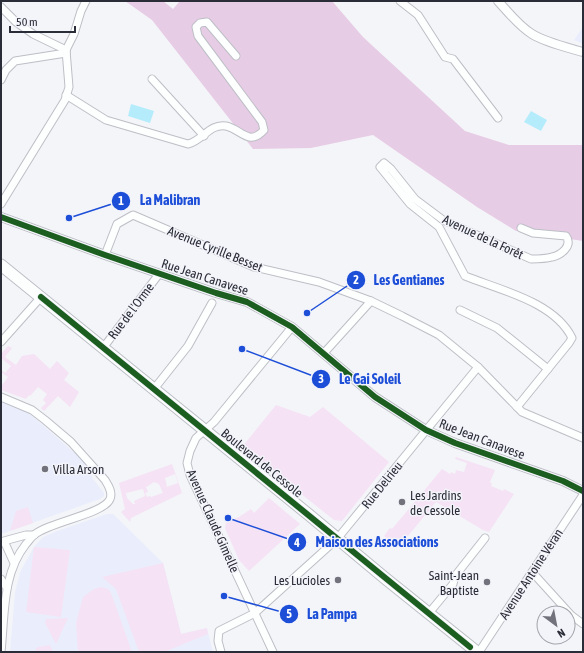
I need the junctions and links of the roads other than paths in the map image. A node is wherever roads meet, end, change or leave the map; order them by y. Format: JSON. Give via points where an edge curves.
{"nodes":[{"id":1,"x":86,"y":1,"type":"edge"},
{"id":2,"x":400,"y":1,"type":"edge"},
{"id":3,"x":498,"y":1,"type":"edge"},
{"id":4,"x":1,"y":7,"type":"edge"},
{"id":5,"x":66,"y":52,"type":"junction"},
{"id":6,"x":583,"y":52,"type":"edge"},
{"id":7,"x":236,"y":56,"type":"dead end"},
{"id":8,"x":152,"y":79,"type":"dead end"},
{"id":9,"x":1,"y":80,"type":"edge"},
{"id":10,"x":66,"y":95,"type":"junction"},
{"id":11,"x":498,"y":118,"type":"dead end"},
{"id":12,"x":204,"y":136,"type":"junction"},
{"id":13,"x":1,"y":204,"type":"edge"},
{"id":14,"x":1,"y":217,"type":"edge"},
{"id":15,"x":521,"y":228,"type":"dead end"},
{"id":16,"x":105,"y":255,"type":"junction"},
{"id":17,"x":1,"y":265,"type":"edge"},
{"id":18,"x":159,"y":274,"type":"junction"},
{"id":19,"x":41,"y":297,"type":"junction"},
{"id":20,"x":371,"y":301,"type":"junction"},
{"id":21,"x":212,"y":303,"type":"dead end"},
{"id":22,"x":460,"y":310,"type":"dead end"},
{"id":23,"x":292,"y":326,"type":"junction"},
{"id":24,"x":1,"y":342,"type":"edge"},
{"id":25,"x":104,"y":348,"type":"junction"},
{"id":26,"x":324,"y":353,"type":"junction"},
{"id":27,"x":478,"y":368,"type":"junction"},
{"id":28,"x":548,"y":369,"type":"junction"},
{"id":29,"x":154,"y":389,"type":"junction"},
{"id":30,"x":1,"y":397,"type":"edge"},
{"id":31,"x":517,"y":407,"type":"junction"},
{"id":32,"x":426,"y":430,"type":"junction"},
{"id":33,"x":204,"y":431,"type":"junction"},
{"id":34,"x":583,"y":438,"type":"edge"},
{"id":35,"x":583,"y":491,"type":"edge"},
{"id":36,"x":583,"y":495,"type":"edge"},
{"id":37,"x":34,"y":535,"type":"junction"},
{"id":38,"x":485,"y":538,"type":"dead end"},
{"id":39,"x":337,"y":539,"type":"junction"},
{"id":40,"x":14,"y":563,"type":"junction"},
{"id":41,"x":532,"y":572,"type":"junction"},
{"id":42,"x":1,"y":579,"type":"edge"},
{"id":43,"x":6,"y":588,"type":"junction"},
{"id":44,"x":255,"y":613,"type":"junction"},
{"id":45,"x":429,"y":613,"type":"junction"},
{"id":46,"x":3,"y":618,"type":"edge"},
{"id":47,"x":583,"y":624,"type":"edge"},
{"id":48,"x":472,"y":651,"type":"edge"},
{"id":49,"x":2,"y":652,"type":"edge"},
{"id":50,"x":221,"y":652,"type":"edge"},
{"id":51,"x":273,"y":652,"type":"edge"}],
"edges":[{"from":1,"to":5,"type":"street"},
{"from":2,"to":11,"type":"street","via":[[418,15],[445,57],[453,59]]},
{"from":3,"to":6,"type":"street","via":[[519,24],[533,34]]},
{"from":4,"to":5,"type":"street","via":[[33,34]]},
{"from":5,"to":9,"type":"street","via":[[16,61],[6,70]]},
{"from":5,"to":10,"type":"street","via":[[69,87]]},
{"from":7,"to":12,"type":"street","via":[[207,22],[196,27],[198,36],[262,122],[264,130],[251,138],[226,126],[216,126]]},
{"from":8,"to":12,"type":"street"},
{"from":10,"to":12,"type":"street","via":[[117,124],[188,144]]},
{"from":10,"to":13,"type":"street"},
{"from":14,"to":16,"type":"street"},
{"from":15,"to":28,"type":"street","name":"Avenue de la Forêt","via":[[533,233],[566,236],[568,245],[553,257],[532,259],[443,220],[415,199],[384,163],[380,167],[410,204],[439,227],[465,276],[534,303],[560,320],[567,328],[572,338]]},
{"from":16,"to":18,"type":"street","name":"Rue Jean Canavese"},
{"from":16,"to":20,"type":"street","name":"Avenue Cyrille Besset","via":[[117,224],[133,215],[254,267],[319,282]]},
{"from":17,"to":19,"type":"main road","name":"Boulevard de Cessole"},
{"from":18,"to":23,"type":"street","name":"Rue Jean Canavese","via":[[247,302]]},
{"from":18,"to":25,"type":"street","name":"Rue de l'Orme"},
{"from":19,"to":24,"type":"street"},
{"from":19,"to":25,"type":"main road","name":"Boulevard de Cessole"},
{"from":20,"to":26,"type":"street"},
{"from":20,"to":27,"type":"street","name":"Avenue Cyrille Besset","via":[[439,335]]},
{"from":21,"to":29,"type":"street","via":[[188,346]]},
{"from":22,"to":28,"type":"street","via":[[497,328]]},
{"from":23,"to":26,"type":"street","name":"Rue Jean Canavese"},
{"from":23,"to":33,"type":"street","name":"Avenue Claude Gimelle"},
{"from":25,"to":29,"type":"main road","name":"Boulevard de Cessole"},
{"from":26,"to":32,"type":"street","name":"Rue Jean Canavese","via":[[375,397]]},
{"from":27,"to":31,"type":"street","name":"Avenue Cyrille Besset"},
{"from":27,"to":32,"type":"street","name":"Rue Delrieu"},
{"from":28,"to":31,"type":"street","name":"Avenue de la Forêt"},
{"from":29,"to":33,"type":"main road","name":"Boulevard de Cessole"},
{"from":30,"to":37,"type":"street","via":[[32,410],[50,424],[76,448],[104,480],[110,491],[110,500],[106,505],[50,526]]},
{"from":31,"to":34,"type":"street","name":"Avenue Cyrille Besset","via":[[522,412]]},
{"from":32,"to":35,"type":"street","name":"Rue Jean Canavese","via":[[455,443],[563,481]]},
{"from":32,"to":39,"type":"street","name":"Rue Delrieu"},
{"from":33,"to":39,"type":"main road","name":"Boulevard de Cessole"},
{"from":33,"to":44,"type":"street","name":"Avenue Claude Gimelle","via":[[196,438],[190,451],[187,463],[190,475]]},
{"from":36,"to":41,"type":"street","name":"Avenue Antoine Véran"},
{"from":37,"to":40,"type":"street"},
{"from":37,"to":40,"type":"street","via":[[4,541]]},
{"from":38,"to":45,"type":"street"},
{"from":39,"to":44,"type":"street","name":"Rue Delrieu"},
{"from":39,"to":45,"type":"main road","name":"Boulevard de Cessole"},
{"from":40,"to":43,"type":"street"},
{"from":41,"to":47,"type":"street","via":[[566,611]]},
{"from":41,"to":48,"type":"street","name":"Avenue Antoine Véran"},
{"from":42,"to":43,"type":"street"},
{"from":43,"to":46,"type":"street"},
{"from":44,"to":50,"type":"street","name":"Rue Delrieu","via":[[219,631]]},
{"from":44,"to":51,"type":"street","name":"Avenue Claude Gimelle"},
{"from":45,"to":48,"type":"main road","name":"Boulevard de Cessole"},
{"from":46,"to":49,"type":"street"}]}
